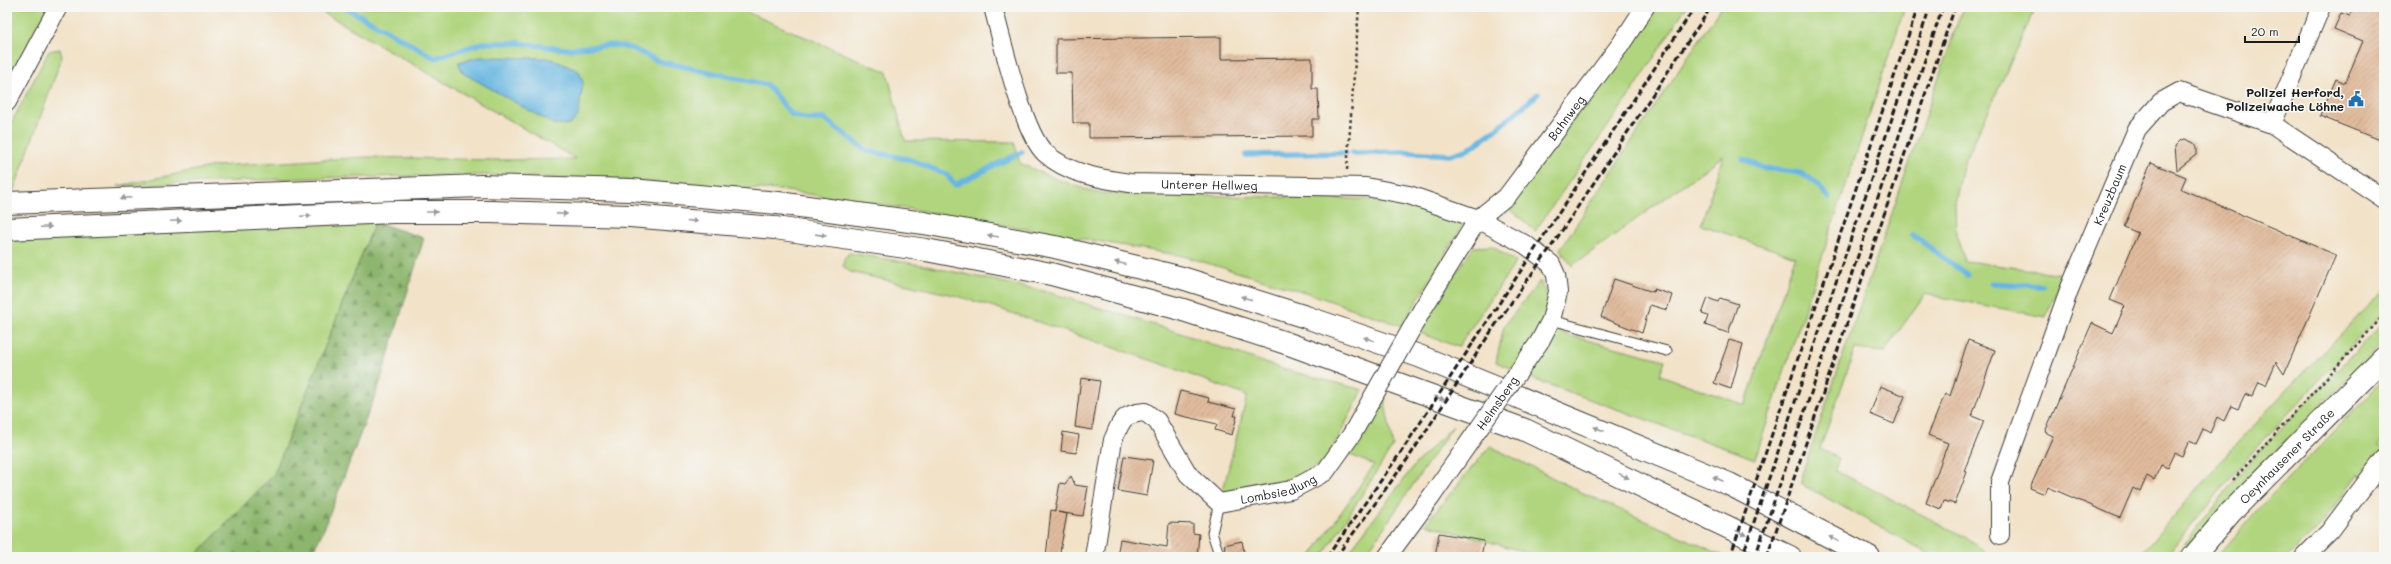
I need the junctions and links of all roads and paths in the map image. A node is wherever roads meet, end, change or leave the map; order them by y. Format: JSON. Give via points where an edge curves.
{"nodes":[{"id":1,"x":58,"y":7,"type":"edge"},
{"id":2,"x":993,"y":7,"type":"edge"},
{"id":3,"x":1359,"y":7,"type":"edge"},
{"id":4,"x":1645,"y":7,"type":"edge"},
{"id":5,"x":2321,"y":7,"type":"edge"},
{"id":6,"x":7,"y":102,"type":"edge"},
{"id":7,"x":2272,"y":124,"type":"junction"},
{"id":8,"x":1346,"y":187,"type":"junction"},
{"id":9,"x":2383,"y":196,"type":"edge"},
{"id":10,"x":7,"y":203,"type":"edge"},
{"id":11,"x":1478,"y":219,"type":"junction"},
{"id":12,"x":7,"y":229,"type":"edge"},
{"id":13,"x":1526,"y":245,"type":"joint"},
{"id":14,"x":2384,"y":315,"type":"edge"},
{"id":15,"x":1552,"y":320,"type":"junction"},
{"id":16,"x":1668,"y":351,"type":"dead end"},
{"id":17,"x":2384,"y":358,"type":"edge"},
{"id":18,"x":2384,"y":459,"type":"edge"},
{"id":19,"x":2228,"y":486,"type":"dead end"},
{"id":20,"x":1219,"y":503,"type":"junction"},
{"id":21,"x":2000,"y":534,"type":"dead end"},
{"id":22,"x":1094,"y":557,"type":"edge"},
{"id":23,"x":1220,"y":557,"type":"edge"},
{"id":24,"x":1387,"y":557,"type":"edge"},
{"id":25,"x":1790,"y":557,"type":"edge"},
{"id":26,"x":1869,"y":557,"type":"edge"},
{"id":27,"x":2193,"y":557,"type":"edge"},
{"id":28,"x":2304,"y":557,"type":"edge"}],
"edges":[{"from":1,"to":6,"type":"street"},
{"from":2,"to":8,"type":"street","name":"Unterer Hellweg","via":[[1028,127],[1044,152],[1064,166],[1098,178],[1130,183]]},
{"from":3,"to":8,"type":"path"},
{"from":4,"to":11,"type":"street","name":"Bahnweg","via":[[1621,44],[1508,195]]},
{"from":5,"to":7,"type":"street"},
{"from":7,"to":9,"type":"street","name":"Kreuzbaum"},
{"from":7,"to":21,"type":"street","name":"Kreuzbaum","via":[[2179,92],[2161,102],[2137,129],[2069,290],[2000,482]]},
{"from":8,"to":11,"type":"street","name":"Unterer Hellweg","via":[[1366,187],[1409,195]]},
{"from":26,"to":10,"type":"main road","one_way":true,"via":[[1729,484],[1419,356],[1306,316],[1182,278],[1055,247],[924,223],[785,204],[631,190],[481,186]]},
{"from":11,"to":13,"type":"street","name":"Unterer Hellweg"},
{"from":11,"to":20,"type":"street","name":"Lombsiedlung","bridge":true,"via":[[1422,310],[1352,434],[1325,472],[1291,490]]},
{"from":12,"to":25,"type":"main road","one_way":true,"via":[[393,212],[490,212],[646,217],[775,228],[926,250],[1051,274],[1180,309],[1286,343],[1525,430]]},
{"from":13,"to":15,"type":"street","name":"Helmsberg","via":[[1551,264],[1556,275],[1558,292]]},
{"from":14,"to":19,"type":"path","via":[[2246,462]]},
{"from":15,"to":16,"type":"lane"},
{"from":15,"to":24,"type":"street","name":"Helmsberg","bridge":true,"via":[[1540,341]]},
{"from":17,"to":27,"type":"main road","name":"Oeynhausener Straße","via":[[2231,512]]},
{"from":18,"to":28,"type":"street","via":[[2330,531]]},
{"from":20,"to":22,"type":"street","via":[[1188,474],[1157,421],[1145,412],[1129,414],[1121,422],[1113,440]]},
{"from":20,"to":23,"type":"lane","via":[[1212,533]]}]}
